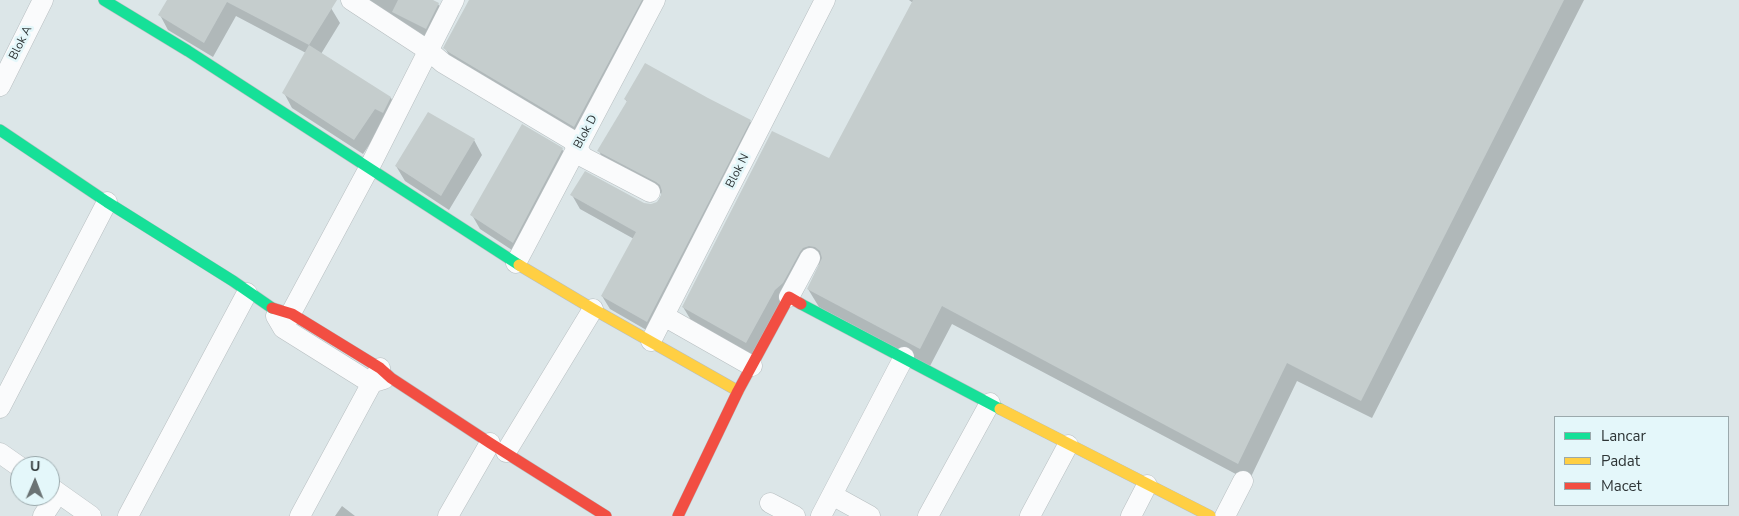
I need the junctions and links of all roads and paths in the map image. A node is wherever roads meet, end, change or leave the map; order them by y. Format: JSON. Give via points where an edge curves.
{"nodes":[{"id":1,"x":43,"y":0,"type":"edge"},
{"id":2,"x":104,"y":0,"type":"edge"},
{"id":3,"x":351,"y":0,"type":"edge"},
{"id":4,"x":454,"y":0,"type":"edge"},
{"id":5,"x":655,"y":0,"type":"edge"},
{"id":6,"x":825,"y":0,"type":"edge"},
{"id":7,"x":428,"y":51,"type":"junction"},
{"id":8,"x":0,"y":86,"type":"edge"},
{"id":9,"x":3,"y":139,"type":"edge"},
{"id":10,"x":576,"y":148,"type":"junction"},
{"id":11,"x":369,"y":168,"type":"junction"},
{"id":12,"x":650,"y":192,"type":"dead end"},
{"id":13,"x":108,"y":202,"type":"junction"},
{"id":14,"x":810,"y":258,"type":"dead end"},
{"id":15,"x":516,"y":263,"type":"junction"},
{"id":16,"x":247,"y":293,"type":"junction"},
{"id":17,"x":789,"y":297,"type":"junction"},
{"id":18,"x":271,"y":308,"type":"joint"},
{"id":19,"x":593,"y":309,"type":"junction"},
{"id":20,"x":664,"y":316,"type":"junction"},
{"id":21,"x":288,"y":321,"type":"junction"},
{"id":22,"x":651,"y":341,"type":"junction"},
{"id":23,"x":904,"y":357,"type":"junction"},
{"id":24,"x":752,"y":366,"type":"junction"},
{"id":25,"x":381,"y":376,"type":"junction"},
{"id":26,"x":738,"y":391,"type":"junction"},
{"id":27,"x":990,"y":403,"type":"junction"},
{"id":28,"x":0,"y":408,"type":"edge"},
{"id":29,"x":1068,"y":445,"type":"junction"},
{"id":30,"x":498,"y":447,"type":"junction"},
{"id":31,"x":1243,"y":481,"type":"dead end"},
{"id":32,"x":1147,"y":485,"type":"junction"},
{"id":33,"x":60,"y":494,"type":"edge"},
{"id":34,"x":832,"y":495,"type":"junction"},
{"id":35,"x":770,"y":503,"type":"dead end"},
{"id":36,"x":91,"y":516,"type":"edge"},
{"id":37,"x":128,"y":516,"type":"edge"},
{"id":38,"x":300,"y":516,"type":"edge"},
{"id":39,"x":448,"y":516,"type":"edge"},
{"id":40,"x":606,"y":516,"type":"edge"},
{"id":41,"x":678,"y":516,"type":"edge"},
{"id":42,"x":795,"y":516,"type":"edge"},
{"id":43,"x":821,"y":516,"type":"edge"},
{"id":44,"x":870,"y":516,"type":"edge"},
{"id":45,"x":928,"y":516,"type":"edge"},
{"id":46,"x":1030,"y":516,"type":"edge"},
{"id":47,"x":1130,"y":516,"type":"edge"},
{"id":48,"x":1210,"y":516,"type":"edge"},
{"id":49,"x":1224,"y":516,"type":"edge"}],
"edges":[{"from":1,"to":8,"type":"street","name":"Blok A"},
{"from":2,"to":11,"type":"street"},
{"from":3,"to":7,"type":"street"},
{"from":4,"to":7,"type":"street"},
{"from":5,"to":10,"type":"street","name":"Blok D"},
{"from":6,"to":20,"type":"street","name":"Blok N"},
{"from":7,"to":10,"type":"street","via":[[572,140]]},
{"from":7,"to":11,"type":"street"},
{"from":9,"to":13,"type":"street"},
{"from":10,"to":12,"type":"street","via":[[583,157]]},
{"from":10,"to":15,"type":"street","name":"Blok D"},
{"from":11,"to":15,"type":"street"},
{"from":11,"to":21,"type":"street"},
{"from":13,"to":16,"type":"street"},
{"from":13,"to":28,"type":"street"},
{"from":14,"to":17,"type":"street"},
{"from":15,"to":19,"type":"street"},
{"from":16,"to":18,"type":"street"},
{"from":16,"to":37,"type":"street"},
{"from":17,"to":23,"type":"street"},
{"from":17,"to":24,"type":"street"},
{"from":18,"to":21,"type":"street"},
{"from":19,"to":22,"type":"street"},
{"from":19,"to":30,"type":"street"},
{"from":20,"to":22,"type":"street","name":"Blok N"},
{"from":20,"to":24,"type":"street"},
{"from":21,"to":25,"type":"street"},
{"from":22,"to":26,"type":"street"},
{"from":23,"to":27,"type":"street"},
{"from":23,"to":34,"type":"street"},
{"from":24,"to":26,"type":"street"},
{"from":25,"to":30,"type":"street"},
{"from":25,"to":38,"type":"street"},
{"from":26,"to":41,"type":"street"},
{"from":27,"to":29,"type":"street"},
{"from":27,"to":45,"type":"street"},
{"from":29,"to":32,"type":"street"},
{"from":29,"to":46,"type":"street"},
{"from":30,"to":39,"type":"street"},
{"from":30,"to":40,"type":"street"},
{"from":31,"to":49,"type":"street"},
{"from":32,"to":47,"type":"street"},
{"from":32,"to":48,"type":"street"},
{"from":33,"to":36,"type":"street"},
{"from":34,"to":43,"type":"street"},
{"from":34,"to":44,"type":"street"},
{"from":35,"to":42,"type":"street"}]}
